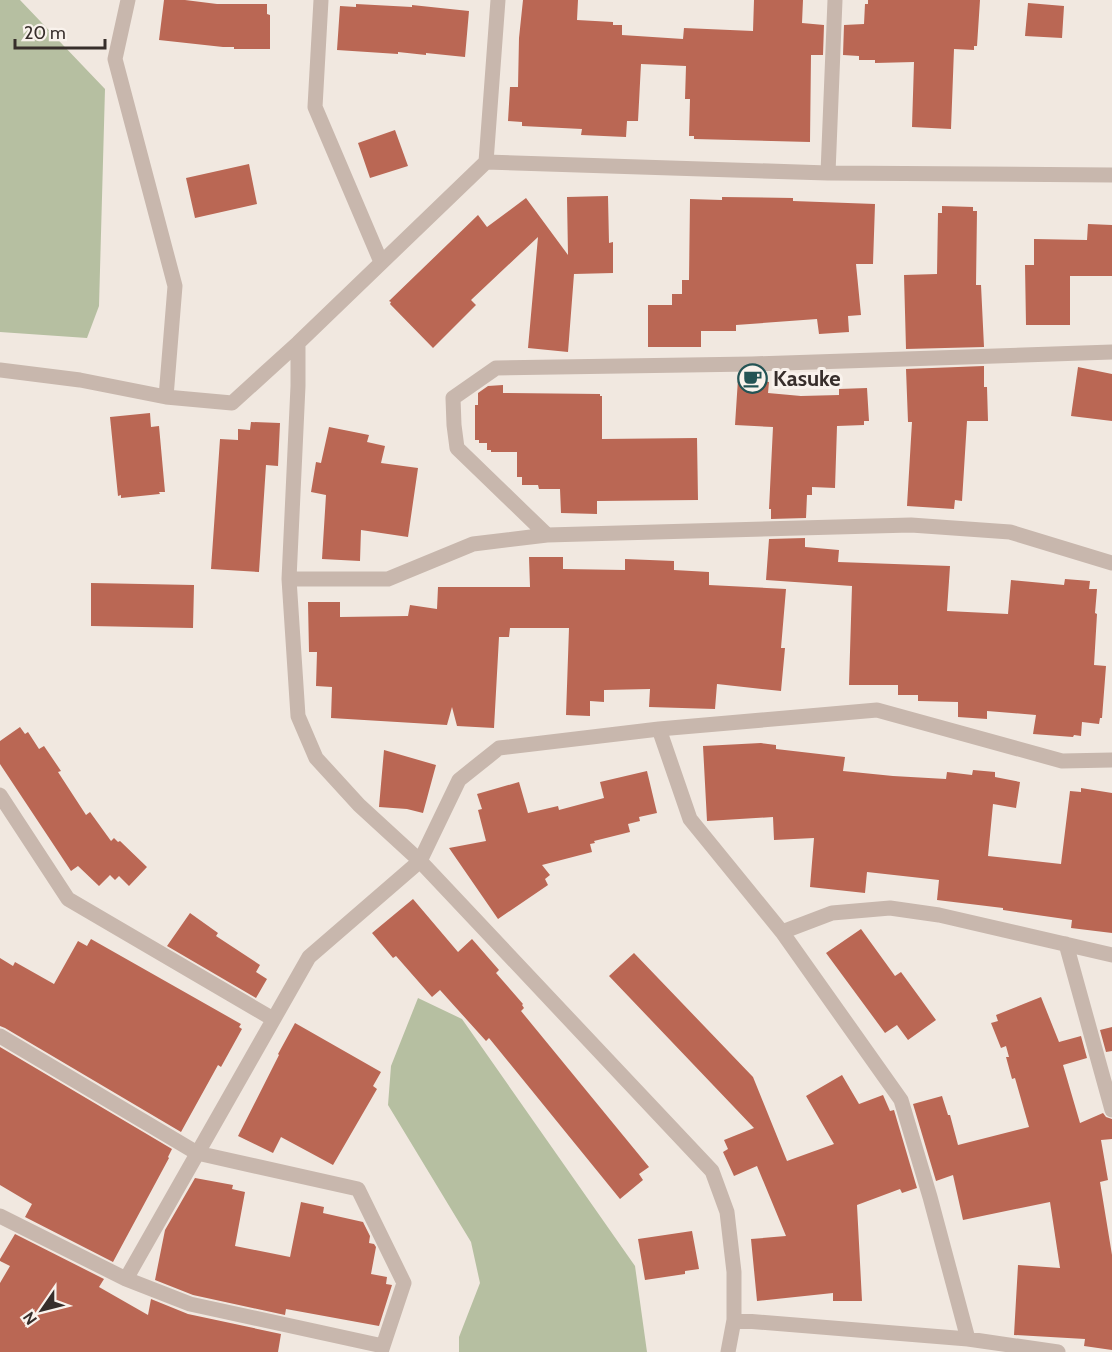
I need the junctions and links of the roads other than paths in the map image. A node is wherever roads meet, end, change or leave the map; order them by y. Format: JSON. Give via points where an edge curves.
{"nodes":[{"id":1,"x":128,"y":0,"type":"edge"},
{"id":2,"x":321,"y":0,"type":"edge"},
{"id":3,"x":498,"y":0,"type":"edge"},
{"id":4,"x":835,"y":0,"type":"edge"},
{"id":5,"x":486,"y":162,"type":"junction"},
{"id":6,"x":828,"y":172,"type":"junction"},
{"id":7,"x":1112,"y":175,"type":"edge"},
{"id":8,"x":381,"y":262,"type":"junction"},
{"id":9,"x":298,"y":343,"type":"junction"},
{"id":10,"x":1112,"y":352,"type":"edge"},
{"id":11,"x":0,"y":370,"type":"edge"},
{"id":12,"x":166,"y":397,"type":"junction"},
{"id":13,"x":547,"y":536,"type":"junction"},
{"id":14,"x":1112,"y":563,"type":"edge"},
{"id":15,"x":289,"y":579,"type":"junction"},
{"id":16,"x":659,"y":729,"type":"junction"},
{"id":17,"x":1112,"y":760,"type":"edge"},
{"id":18,"x":0,"y":795,"type":"edge"},
{"id":19,"x":420,"y":861,"type":"junction"},
{"id":20,"x":782,"y":932,"type":"junction"},
{"id":21,"x":1066,"y":944,"type":"junction"},
{"id":22,"x":1112,"y":955,"type":"edge"},
{"id":23,"x":273,"y":1019,"type":"junction"},
{"id":24,"x":0,"y":1036,"type":"edge"},
{"id":25,"x":1112,"y":1110,"type":"edge"},
{"id":26,"x":197,"y":1153,"type":"junction"},
{"id":27,"x":0,"y":1216,"type":"edge"},
{"id":28,"x":126,"y":1279,"type":"junction"},
{"id":29,"x":735,"y":1320,"type":"junction"},
{"id":30,"x":968,"y":1339,"type":"junction"},
{"id":31,"x":382,"y":1349,"type":"edge"},
{"id":32,"x":728,"y":1352,"type":"edge"},
{"id":33,"x":1058,"y":1352,"type":"edge"}],
"edges":[{"from":1,"to":12,"type":"street","via":[[115,59],[175,286]]},
{"from":2,"to":8,"type":"street","via":[[315,107]]},
{"from":3,"to":5,"type":"street"},
{"from":4,"to":6,"type":"street"},
{"from":5,"to":6,"type":"street"},
{"from":5,"to":8,"type":"street"},
{"from":6,"to":7,"type":"street"},
{"from":8,"to":9,"type":"street"},
{"from":9,"to":12,"type":"street","via":[[232,402]]},
{"from":9,"to":15,"type":"street"},
{"from":10,"to":13,"type":"street","via":[[496,368],[453,399],[457,448]]},
{"from":11,"to":12,"type":"street"},
{"from":13,"to":14,"type":"street","via":[[911,525],[1010,532]]},
{"from":13,"to":15,"type":"street","via":[[473,544],[388,579]]},
{"from":15,"to":19,"type":"street","via":[[297,716],[316,758],[359,805]]},
{"from":16,"to":17,"type":"street","via":[[877,710],[1062,761]]},
{"from":16,"to":19,"type":"street","via":[[499,748],[459,780]]},
{"from":16,"to":20,"type":"street","via":[[690,819]]},
{"from":18,"to":23,"type":"street","via":[[68,898]]},
{"from":19,"to":23,"type":"street","via":[[309,957]]},
{"from":19,"to":29,"type":"street","via":[[712,1171],[727,1212]]},
{"from":20,"to":21,"type":"street","via":[[832,913],[890,908]]},
{"from":20,"to":30,"type":"street","via":[[901,1100]]},
{"from":21,"to":22,"type":"street"},
{"from":21,"to":25,"type":"street"},
{"from":23,"to":26,"type":"street"},
{"from":24,"to":26,"type":"street"},
{"from":26,"to":28,"type":"street"},
{"from":26,"to":31,"type":"street","via":[[358,1189],[405,1283]]},
{"from":27,"to":28,"type":"street"},
{"from":28,"to":31,"type":"street","via":[[190,1304]]},
{"from":29,"to":30,"type":"street"},
{"from":29,"to":32,"type":"street"},
{"from":30,"to":33,"type":"street"}]}
